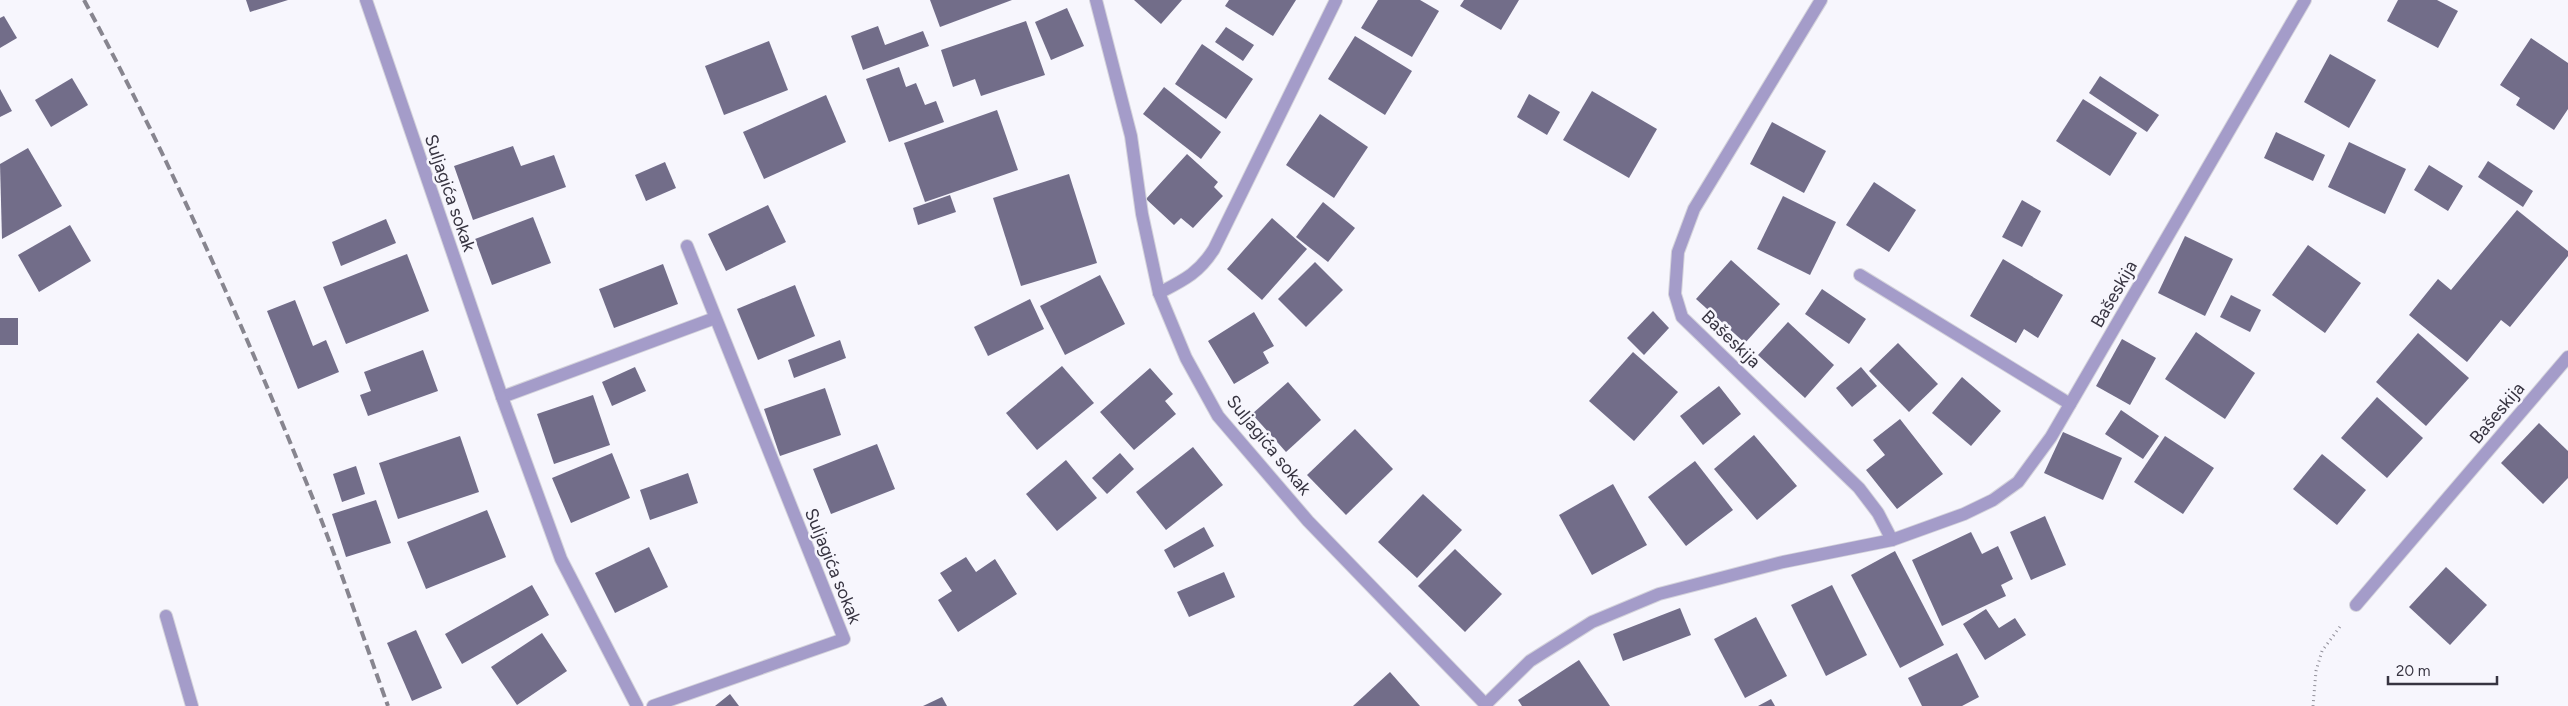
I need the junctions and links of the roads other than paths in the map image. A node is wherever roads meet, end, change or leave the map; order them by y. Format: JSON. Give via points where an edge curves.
{"nodes":[{"id":1,"x":366,"y":0,"type":"edge"},
{"id":2,"x":1096,"y":0,"type":"edge"},
{"id":3,"x":1336,"y":0,"type":"edge"},
{"id":4,"x":1821,"y":0,"type":"edge"},
{"id":5,"x":2305,"y":0,"type":"edge"},
{"id":6,"x":687,"y":246,"type":"dead end"},
{"id":7,"x":1860,"y":275,"type":"dead end"},
{"id":8,"x":1160,"y":293,"type":"junction"},
{"id":9,"x":715,"y":318,"type":"junction"},
{"id":10,"x":2568,"y":357,"type":"edge"},
{"id":11,"x":502,"y":397,"type":"junction"},
{"id":12,"x":2070,"y":404,"type":"junction"},
{"id":13,"x":1892,"y":540,"type":"junction"},
{"id":14,"x":2356,"y":605,"type":"road end"},
{"id":15,"x":166,"y":616,"type":"dead end"},
{"id":16,"x":1486,"y":705,"type":"edge"},
{"id":17,"x":192,"y":706,"type":"edge"},
{"id":18,"x":637,"y":706,"type":"edge"},
{"id":19,"x":653,"y":706,"type":"edge"}],
"edges":[{"from":1,"to":11,"type":"street","name":"Suljagića sokak"},
{"from":2,"to":8,"type":"street","name":"Suljagića sokak","via":[[1131,136],[1142,214]]},
{"from":3,"to":8,"type":"street","via":[[1214,249],[1204,265]]},
{"from":4,"to":13,"type":"street","name":"Bašeskija","via":[[1694,209],[1678,252],[1674,294],[1682,317],[1859,488],[1878,513]]},
{"from":5,"to":12,"type":"street","name":"Bašeskija"},
{"from":6,"to":9,"type":"street","name":"Suljagića sokak"},
{"from":7,"to":12,"type":"street"},
{"from":8,"to":16,"type":"street","name":"Suljagića sokak","via":[[1186,358],[1218,416],[1308,521]]},
{"from":9,"to":11,"type":"street"},
{"from":9,"to":19,"type":"street","name":"Suljagića sokak","via":[[844,639]]},
{"from":10,"to":14,"type":"street","name":"Bašeskija"},
{"from":11,"to":18,"type":"street","name":"Suljagića sokak","via":[[561,559]]},
{"from":12,"to":13,"type":"street","name":"Bašeskija","via":[[2018,482],[1979,507]]},
{"from":13,"to":16,"type":"street","name":"Bašeskija","via":[[1783,562],[1659,594],[1592,622],[1530,661]]},
{"from":15,"to":17,"type":"street"}]}
